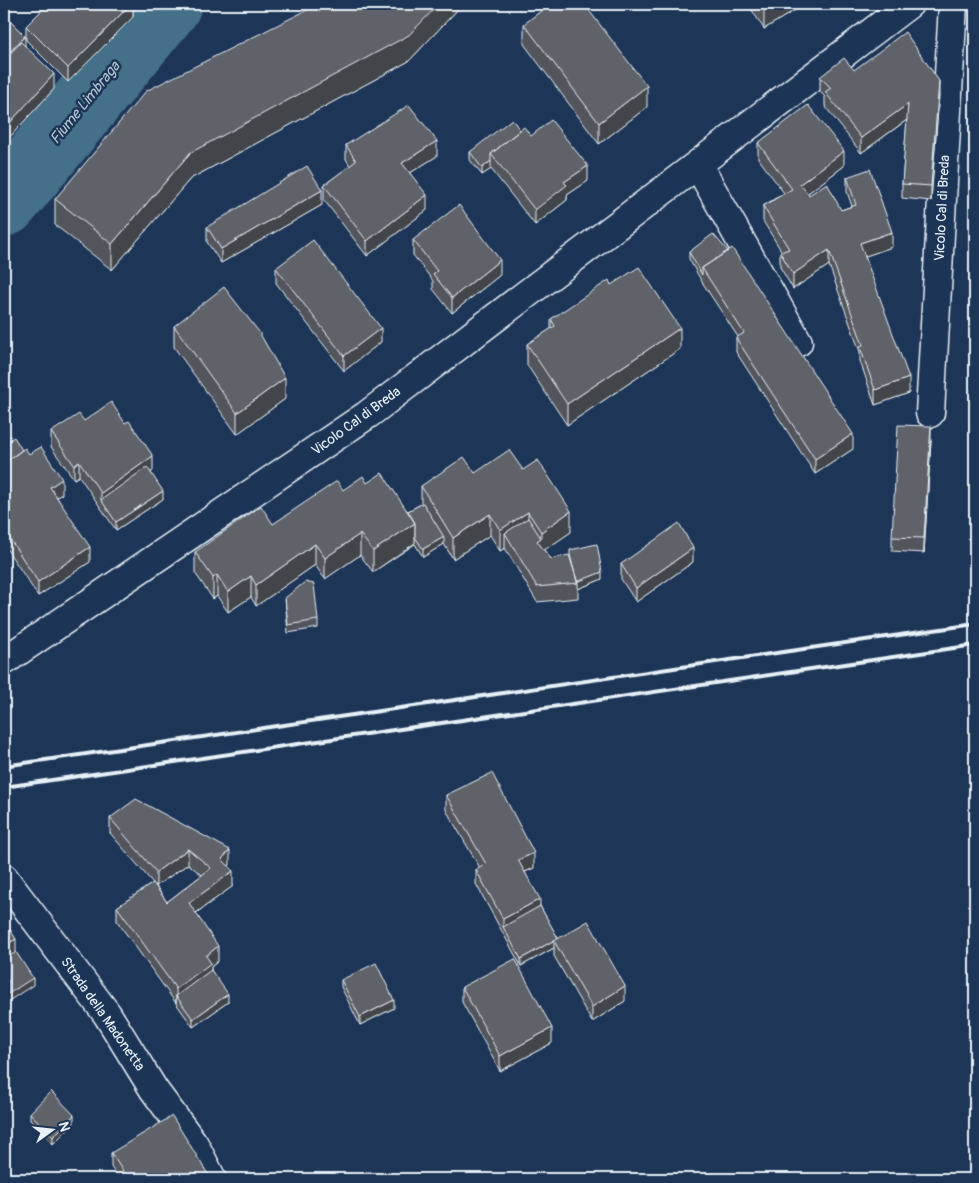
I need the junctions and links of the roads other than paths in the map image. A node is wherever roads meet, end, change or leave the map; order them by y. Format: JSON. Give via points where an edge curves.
{"nodes":[{"id":1,"x":909,"y":4,"type":"edge"},
{"id":2,"x":953,"y":4,"type":"edge"},
{"id":3,"x":698,"y":165,"type":"junction"},
{"id":4,"x":798,"y":342,"type":"dead end"},
{"id":5,"x":930,"y":413,"type":"dead end"},
{"id":6,"x":4,"y":660,"type":"edge"},
{"id":7,"x":4,"y":878,"type":"edge"},
{"id":8,"x":212,"y":1179,"type":"edge"}],
"edges":[{"from":1,"to":3,"type":"street","name":"Vicolo Cal di Breda"},
{"from":2,"to":5,"type":"street","name":"Vicolo Cal di Breda"},
{"from":3,"to":4,"type":"street"},
{"from":3,"to":6,"type":"street","name":"Vicolo Cal di Breda","via":[[367,415]]},
{"from":7,"to":8,"type":"street","name":"Strada della Madonetta","via":[[107,1014],[154,1090],[194,1144]]}]}
